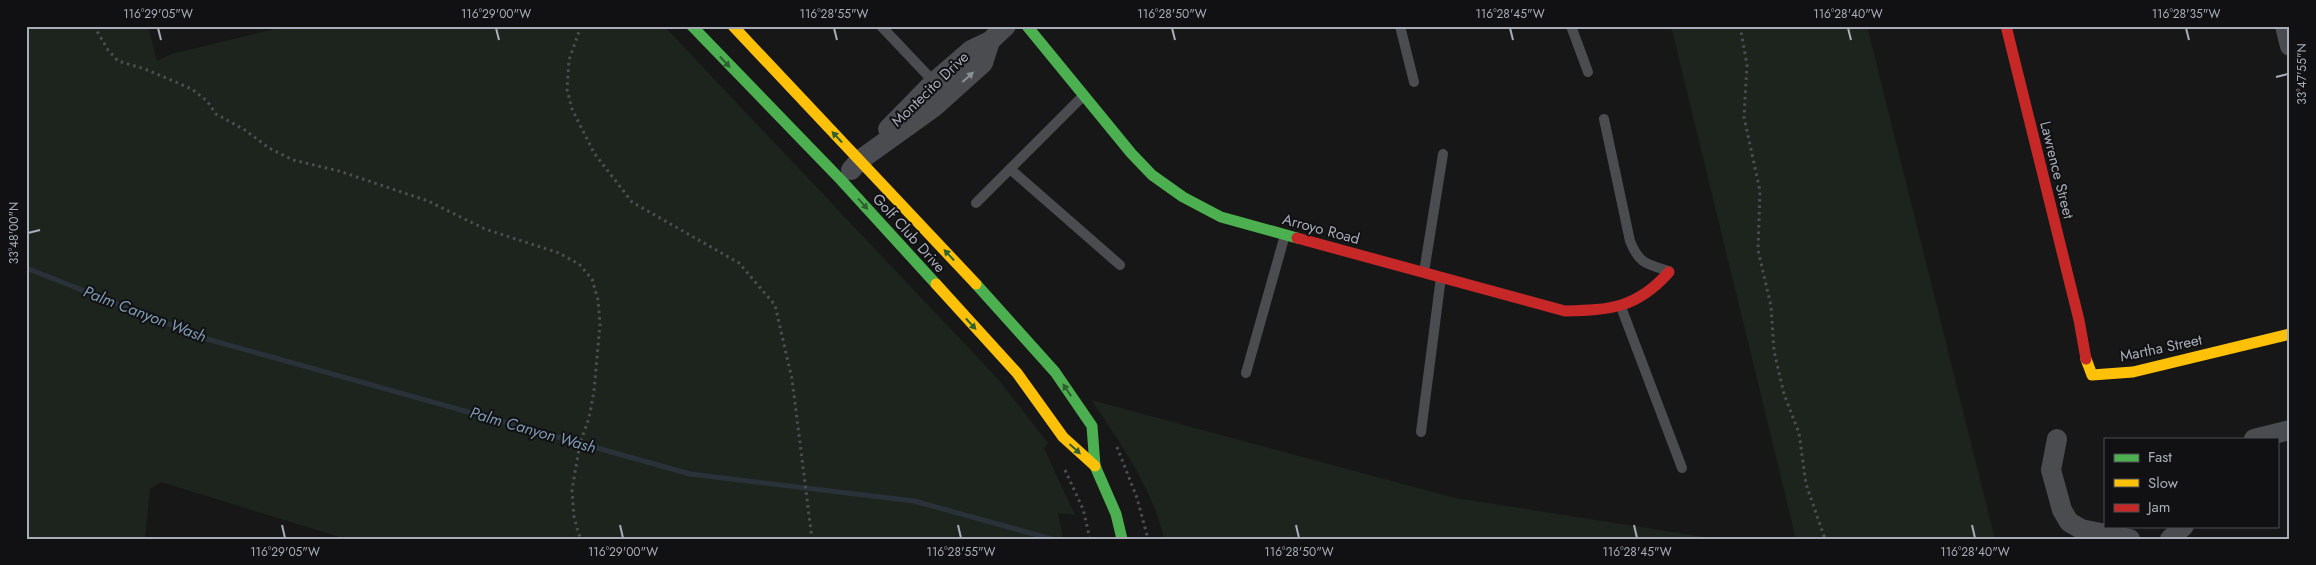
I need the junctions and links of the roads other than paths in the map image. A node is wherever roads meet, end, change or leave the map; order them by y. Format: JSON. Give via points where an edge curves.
{"nodes":[{"id":1,"x":692,"y":26,"type":"edge"},
{"id":2,"x":733,"y":26,"type":"edge"},
{"id":3,"x":882,"y":26,"type":"edge"},
{"id":4,"x":1006,"y":26,"type":"edge"},
{"id":5,"x":1027,"y":26,"type":"edge"},
{"id":6,"x":1400,"y":26,"type":"edge"},
{"id":7,"x":1571,"y":26,"type":"edge"},
{"id":8,"x":2006,"y":26,"type":"edge"},
{"id":9,"x":2285,"y":26,"type":"edge"},
{"id":10,"x":2290,"y":46,"type":"edge"},
{"id":11,"x":1588,"y":72,"type":"dead end"},
{"id":12,"x":1414,"y":82,"type":"dead end"},
{"id":13,"x":940,"y":89,"type":"junction"},
{"id":14,"x":1083,"y":96,"type":"junction"},
{"id":15,"x":1604,"y":119,"type":"dead end"},
{"id":16,"x":1443,"y":154,"type":"dead end"},
{"id":17,"x":860,"y":160,"type":"junction"},
{"id":18,"x":1010,"y":170,"type":"junction"},
{"id":19,"x":841,"y":180,"type":"junction"},
{"id":20,"x":976,"y":203,"type":"dead end"},
{"id":21,"x":1285,"y":235,"type":"junction"},
{"id":22,"x":1120,"y":265,"type":"dead end"},
{"id":23,"x":1670,"y":272,"type":"joint"},
{"id":24,"x":1424,"y":273,"type":"junction"},
{"id":25,"x":1441,"y":277,"type":"junction"},
{"id":26,"x":1620,"y":306,"type":"junction"},
{"id":27,"x":2080,"y":320,"type":"joint"},
{"id":28,"x":2290,"y":334,"type":"edge"},
{"id":29,"x":1246,"y":373,"type":"dead end"},
{"id":30,"x":2290,"y":430,"type":"edge"},
{"id":31,"x":1421,"y":432,"type":"dead end"},
{"id":32,"x":2258,"y":438,"type":"edge"},
{"id":33,"x":2057,"y":440,"type":"dead end"},
{"id":34,"x":1095,"y":466,"type":"junction"},
{"id":35,"x":1682,"y":468,"type":"dead end"},
{"id":36,"x":2182,"y":528,"type":"edge"},
{"id":37,"x":1122,"y":539,"type":"edge"},
{"id":38,"x":2130,"y":539,"type":"edge"},
{"id":39,"x":2170,"y":539,"type":"edge"}],
"edges":[{"from":1,"to":19,"type":"street","name":"Golf Club Drive","one_way":true},
{"from":17,"to":2,"type":"street","name":"Golf Club Drive","one_way":true},
{"from":3,"to":13,"type":"lane"},
{"from":4,"to":13,"type":"street","name":"Montecito Drive","via":[[990,41],[971,50]]},
{"from":5,"to":14,"type":"street","name":"Arroyo Road"},
{"from":6,"to":12,"type":"lane"},
{"from":7,"to":11,"type":"lane"},
{"from":8,"to":27,"type":"street","name":"Lawrence Street"},
{"from":9,"to":10,"type":"street"},
{"from":13,"to":17,"type":"street","name":"Montecito Drive"},
{"from":14,"to":18,"type":"lane"},
{"from":14,"to":21,"type":"street","name":"Arroyo Road","via":[[1152,175],[1183,197],[1221,217]]},
{"from":15,"to":23,"type":"lane","via":[[1635,254],[1640,261]]},
{"from":16,"to":24,"type":"lane"},
{"from":17,"to":19,"type":"street","name":"Montecito Drive"},
{"from":34,"to":17,"type":"street","name":"Golf Club Drive","one_way":true,"via":[[1092,426],[1055,372]]},
{"from":18,"to":20,"type":"lane"},
{"from":18,"to":22,"type":"lane"},
{"from":19,"to":34,"type":"street","name":"Golf Club Drive","one_way":true,"via":[[1017,374],[1063,437]]},
{"from":21,"to":24,"type":"street","name":"Arroyo Road"},
{"from":21,"to":29,"type":"lane"},
{"from":23,"to":26,"type":"street","name":"Arroyo Road","via":[[1640,301]]},
{"from":24,"to":25,"type":"street","name":"Arroyo Road"},
{"from":25,"to":26,"type":"street","name":"Arroyo Road","via":[[1565,311],[1600,311]]},
{"from":25,"to":31,"type":"lane"},
{"from":26,"to":35,"type":"lane"},
{"from":27,"to":28,"type":"street","name":"Martha Street","via":[[2083,351],[2092,374],[2132,372]]},
{"from":30,"to":32,"type":"street"},
{"from":33,"to":38,"type":"street","via":[[2051,470],[2068,522],[2081,529]]},
{"from":34,"to":37,"type":"street","name":"Golf Club Drive","via":[[1116,514]]},
{"from":36,"to":39,"type":"street"}]}
